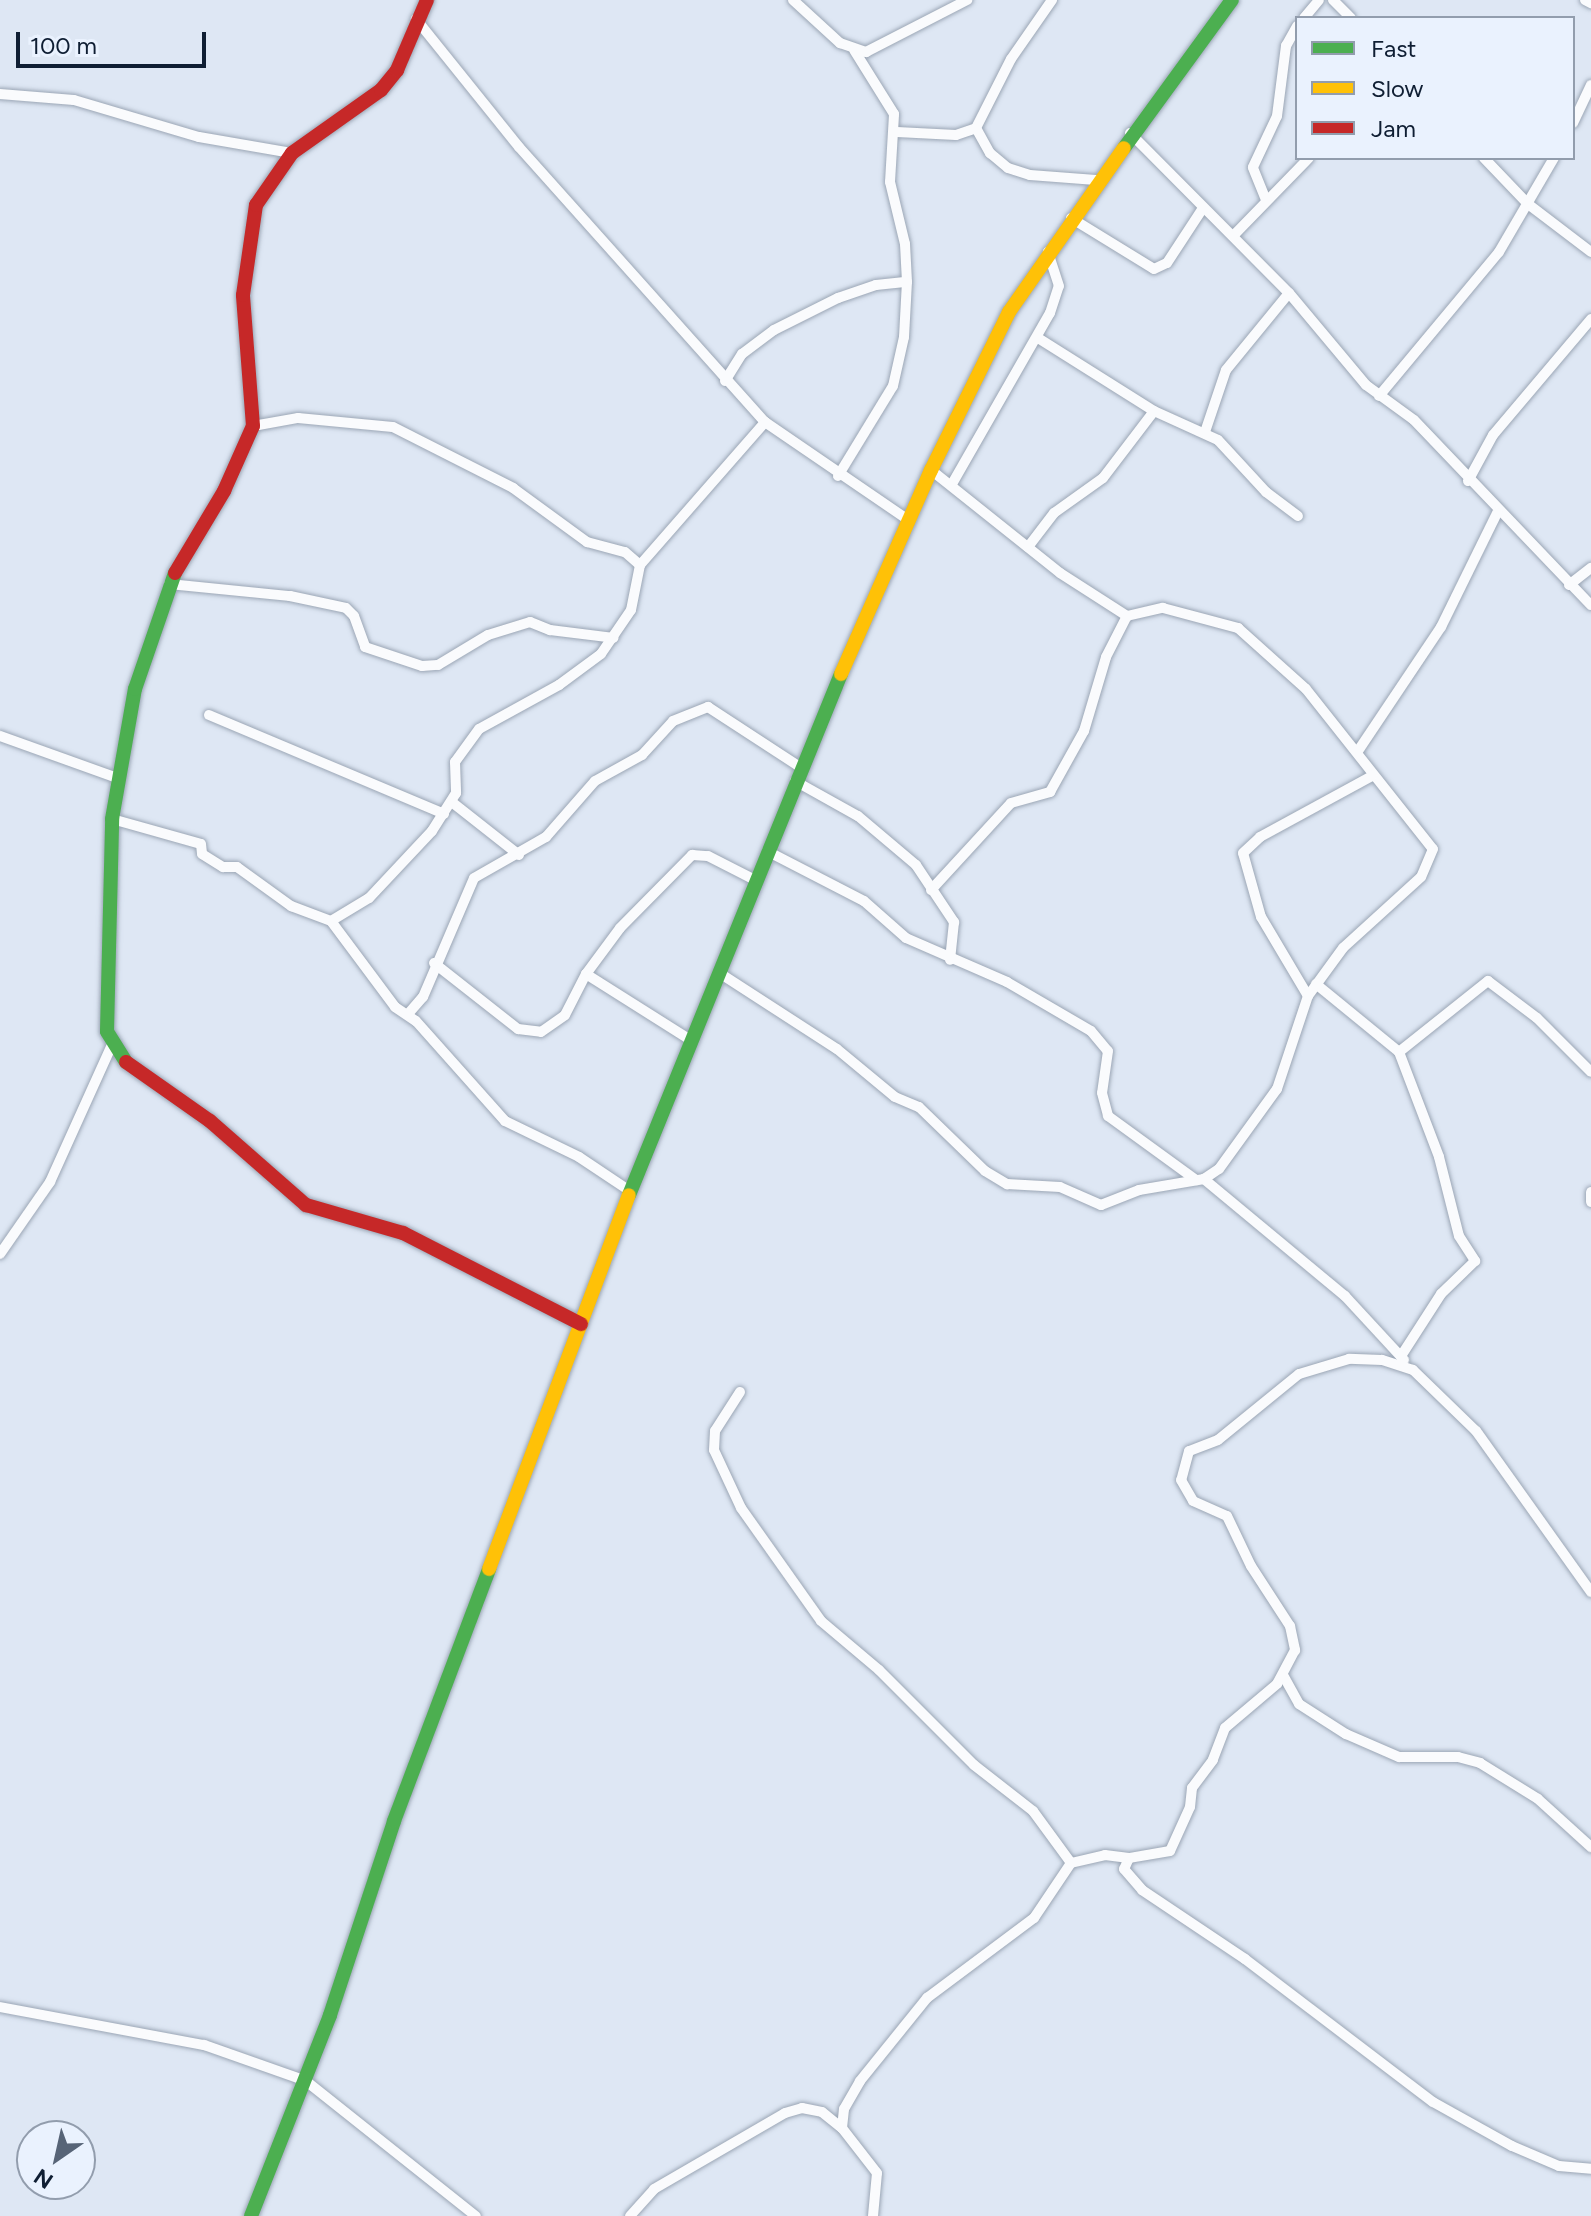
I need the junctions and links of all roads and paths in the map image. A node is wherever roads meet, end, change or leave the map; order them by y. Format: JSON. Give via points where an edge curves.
{"nodes":[{"id":1,"x":427,"y":0,"type":"edge"},
{"id":2,"x":793,"y":0,"type":"edge"},
{"id":3,"x":967,"y":0,"type":"edge"},
{"id":4,"x":1052,"y":0,"type":"edge"},
{"id":5,"x":1232,"y":0,"type":"edge"},
{"id":6,"x":1319,"y":0,"type":"edge"},
{"id":7,"x":1333,"y":0,"type":"edge"},
{"id":8,"x":1585,"y":0,"type":"edge"},
{"id":9,"x":1591,"y":3,"type":"edge"},
{"id":10,"x":1306,"y":16,"type":"edge"},
{"id":11,"x":1349,"y":16,"type":"edge"},
{"id":12,"x":416,"y":19,"type":"junction"},
{"id":13,"x":1295,"y":30,"type":"edge"},
{"id":14,"x":854,"y":50,"type":"junction"},
{"id":15,"x":1591,"y":85,"type":"edge"},
{"id":16,"x":0,"y":94,"type":"edge"},
{"id":17,"x":1575,"y":119,"type":"edge"},
{"id":18,"x":976,"y":128,"type":"junction"},
{"id":19,"x":897,"y":132,"type":"junction"},
{"id":20,"x":1130,"y":133,"type":"junction"},
{"id":21,"x":292,"y":153,"type":"junction"},
{"id":22,"x":1307,"y":160,"type":"edge"},
{"id":23,"x":1486,"y":160,"type":"edge"},
{"id":24,"x":1553,"y":160,"type":"edge"},
{"id":25,"x":1096,"y":180,"type":"junction"},
{"id":26,"x":1266,"y":200,"type":"junction"},
{"id":27,"x":1528,"y":204,"type":"junction"},
{"id":28,"x":1203,"y":208,"type":"junction"},
{"id":29,"x":1071,"y":218,"type":"junction"},
{"id":30,"x":1234,"y":235,"type":"junction"},
{"id":31,"x":1048,"y":252,"type":"junction"},
{"id":32,"x":1591,"y":252,"type":"edge"},
{"id":33,"x":907,"y":282,"type":"junction"},
{"id":34,"x":1289,"y":293,"type":"junction"},
{"id":35,"x":1591,"y":319,"type":"edge"},
{"id":36,"x":1038,"y":338,"type":"junction"},
{"id":37,"x":725,"y":381,"type":"junction"},
{"id":38,"x":1379,"y":396,"type":"junction"},
{"id":39,"x":1154,"y":411,"type":"junction"},
{"id":40,"x":765,"y":422,"type":"junction"},
{"id":41,"x":253,"y":426,"type":"junction"},
{"id":42,"x":1205,"y":432,"type":"junction"},
{"id":43,"x":931,"y":470,"type":"junction"},
{"id":44,"x":838,"y":476,"type":"junction"},
{"id":45,"x":1468,"y":481,"type":"junction"},
{"id":46,"x":952,"y":484,"type":"junction"},
{"id":47,"x":1497,"y":513,"type":"junction"},
{"id":48,"x":1298,"y":516,"type":"dead end"},
{"id":49,"x":908,"y":520,"type":"junction"},
{"id":50,"x":1028,"y":547,"type":"junction"},
{"id":51,"x":640,"y":565,"type":"junction"},
{"id":52,"x":1591,"y":568,"type":"edge"},
{"id":53,"x":169,"y":584,"type":"junction"},
{"id":54,"x":1569,"y":585,"type":"junction"},
{"id":55,"x":1591,"y":605,"type":"edge"},
{"id":56,"x":1127,"y":616,"type":"junction"},
{"id":57,"x":614,"y":638,"type":"junction"},
{"id":58,"x":209,"y":715,"type":"dead end"},
{"id":59,"x":0,"y":736,"type":"edge"},
{"id":60,"x":1358,"y":751,"type":"junction"},
{"id":61,"x":798,"y":774,"type":"junction"},
{"id":62,"x":1372,"y":776,"type":"junction"},
{"id":63,"x":117,"y":778,"type":"junction"},
{"id":64,"x":453,"y":803,"type":"junction"},
{"id":65,"x":444,"y":814,"type":"junction"},
{"id":66,"x":112,"y":819,"type":"junction"},
{"id":67,"x":767,"y":851,"type":"junction"},
{"id":68,"x":519,"y":855,"type":"junction"},
{"id":69,"x":757,"y":881,"type":"junction"},
{"id":70,"x":931,"y":890,"type":"junction"},
{"id":71,"x":331,"y":921,"type":"junction"},
{"id":72,"x":950,"y":960,"type":"junction"},
{"id":73,"x":434,"y":963,"type":"junction"},
{"id":74,"x":586,"y":974,"type":"junction"},
{"id":75,"x":721,"y":974,"type":"junction"},
{"id":76,"x":1316,"y":984,"type":"junction"},
{"id":77,"x":1308,"y":996,"type":"junction"},
{"id":78,"x":408,"y":1014,"type":"junction"},
{"id":79,"x":692,"y":1041,"type":"junction"},
{"id":80,"x":111,"y":1047,"type":"junction"},
{"id":81,"x":1399,"y":1052,"type":"junction"},
{"id":82,"x":1591,"y":1072,"type":"edge"},
{"id":83,"x":1200,"y":1180,"type":"junction"},
{"id":84,"x":630,"y":1191,"type":"junction"},
{"id":85,"x":1591,"y":1192,"type":"edge"},
{"id":86,"x":1591,"y":1202,"type":"edge"},
{"id":87,"x":0,"y":1254,"type":"edge"},
{"id":88,"x":581,"y":1324,"type":"junction"},
{"id":89,"x":1401,"y":1356,"type":"junction"},
{"id":90,"x":1413,"y":1370,"type":"junction"},
{"id":91,"x":740,"y":1392,"type":"dead end"},
{"id":92,"x":1591,"y":1592,"type":"edge"},
{"id":93,"x":1283,"y":1675,"type":"junction"},
{"id":94,"x":1591,"y":1847,"type":"edge"},
{"id":95,"x":1129,"y":1858,"type":"junction"},
{"id":96,"x":1071,"y":1863,"type":"junction"},
{"id":97,"x":0,"y":2007,"type":"edge"},
{"id":98,"x":306,"y":2081,"type":"junction"},
{"id":99,"x":842,"y":2128,"type":"junction"},
{"id":100,"x":1591,"y":2169,"type":"edge"},
{"id":101,"x":251,"y":2216,"type":"edge"},
{"id":102,"x":476,"y":2216,"type":"edge"},
{"id":103,"x":630,"y":2216,"type":"edge"},
{"id":104,"x":873,"y":2216,"type":"edge"}],
"edges":[{"from":1,"to":12,"type":"street"},
{"from":2,"to":14,"type":"street"},
{"from":3,"to":14,"type":"street","via":[[880,48]]},
{"from":4,"to":18,"type":"street","via":[[1011,59]]},
{"from":5,"to":20,"type":"street"},
{"from":6,"to":10,"type":"street"},
{"from":7,"to":11,"type":"street"},
{"from":8,"to":9,"type":"street"},
{"from":12,"to":21,"type":"street","via":[[397,70],[381,90]]},
{"from":12,"to":37,"type":"street","via":[[519,147]]},
{"from":13,"to":26,"type":"street","via":[[1286,46],[1277,116],[1253,167]]},
{"from":14,"to":19,"type":"street","via":[[894,114]]},
{"from":15,"to":17,"type":"street"},
{"from":16,"to":21,"type":"street","via":[[74,100],[199,137]]},
{"from":18,"to":19,"type":"street","via":[[956,135]]},
{"from":18,"to":25,"type":"street","via":[[990,153],[1008,168]]},
{"from":19,"to":33,"type":"street","via":[[890,182],[905,244]]},
{"from":20,"to":25,"type":"street"},
{"from":20,"to":28,"type":"street"},
{"from":21,"to":41,"type":"street","via":[[256,205],[247,244],[243,324]]},
{"from":22,"to":26,"type":"street"},
{"from":23,"to":27,"type":"street"},
{"from":24,"to":27,"type":"street"},
{"from":25,"to":29,"type":"street"},
{"from":26,"to":30,"type":"street"},
{"from":27,"to":32,"type":"street"},
{"from":27,"to":38,"type":"street","via":[[1473,287]]},
{"from":28,"to":29,"type":"street","via":[[1167,263],[1154,269]]},
{"from":28,"to":30,"type":"street"},
{"from":29,"to":31,"type":"street"},
{"from":30,"to":34,"type":"street"},
{"from":31,"to":36,"type":"street","via":[[1059,286]]},
{"from":31,"to":43,"type":"street","via":[[1009,312]]},
{"from":33,"to":37,"type":"street","via":[[876,285],[784,324],[742,354]]},
{"from":33,"to":44,"type":"street","via":[[904,337],[893,386]]},
{"from":34,"to":38,"type":"street"},
{"from":34,"to":42,"type":"street","via":[[1226,370]]},
{"from":35,"to":45,"type":"street","via":[[1493,435]]},
{"from":36,"to":39,"type":"street"},
{"from":36,"to":46,"type":"street"},
{"from":37,"to":40,"type":"street"},
{"from":38,"to":45,"type":"street","via":[[1414,420]]},
{"from":39,"to":42,"type":"street"},
{"from":39,"to":50,"type":"street","via":[[1103,478],[1054,513]]},
{"from":40,"to":44,"type":"street"},
{"from":40,"to":51,"type":"street"},
{"from":41,"to":51,"type":"street","via":[[298,418],[393,427],[513,488],[587,542],[625,552]]},
{"from":41,"to":53,"type":"street","via":[[224,491]]},
{"from":42,"to":48,"type":"street"},
{"from":43,"to":46,"type":"street"},
{"from":43,"to":49,"type":"street"},
{"from":44,"to":49,"type":"street"},
{"from":45,"to":47,"type":"street"},
{"from":46,"to":50,"type":"street"},
{"from":47,"to":54,"type":"street"},
{"from":47,"to":60,"type":"street","via":[[1441,627]]},
{"from":49,"to":61,"type":"street"},
{"from":50,"to":56,"type":"street"},
{"from":51,"to":57,"type":"street","via":[[631,610]]},
{"from":52,"to":54,"type":"street"},
{"from":53,"to":57,"type":"street","via":[[290,596],[346,608],[365,647],[422,666],[438,665],[488,635],[530,622],[550,630]]},
{"from":53,"to":63,"type":"street","via":[[135,689]]},
{"from":54,"to":55,"type":"street"},
{"from":56,"to":60,"type":"street","via":[[1163,608],[1238,628],[1274,655]]},
{"from":56,"to":70,"type":"street","via":[[1106,657],[1084,731],[1050,792],[1011,803]]},
{"from":57,"to":64,"type":"street","via":[[559,685],[479,729],[455,762]]},
{"from":58,"to":65,"type":"street"},
{"from":59,"to":63,"type":"street"},
{"from":60,"to":62,"type":"street"},
{"from":61,"to":67,"type":"street"},
{"from":61,"to":68,"type":"street","via":[[730,717],[698,707],[659,733],[642,755],[595,781],[561,823]]},
{"from":61,"to":70,"type":"street","via":[[892,843],[916,865]]},
{"from":62,"to":76,"type":"street","via":[[1434,856],[1421,877],[1343,948]]},
{"from":62,"to":77,"type":"street","via":[[1260,837],[1243,853],[1261,917]]},
{"from":63,"to":66,"type":"street"},
{"from":64,"to":65,"type":"street"},
{"from":64,"to":68,"type":"street"},
{"from":65,"to":71,"type":"street","via":[[369,898]]},
{"from":66,"to":71,"type":"street","via":[[201,844],[202,854],[223,867],[237,867],[291,906]]},
{"from":66,"to":80,"type":"street","via":[[107,1015]]},
{"from":67,"to":69,"type":"street"},
{"from":67,"to":72,"type":"street","via":[[864,901],[906,938]]},
{"from":68,"to":73,"type":"street","via":[[474,878]]},
{"from":69,"to":74,"type":"street","via":[[708,856],[692,855],[671,882],[636,909]]},
{"from":69,"to":75,"type":"street"},
{"from":70,"to":72,"type":"street","via":[[954,922]]},
{"from":71,"to":78,"type":"street","via":[[395,1007]]},
{"from":72,"to":83,"type":"street","via":[[1007,982],[1104,1042],[1110,1062],[1102,1093],[1108,1116]]},
{"from":73,"to":74,"type":"street","via":[[530,1033],[541,1032],[565,1015]]},
{"from":73,"to":78,"type":"street","via":[[423,997]]},
{"from":74,"to":79,"type":"street"},
{"from":75,"to":79,"type":"street"},
{"from":75,"to":83,"type":"street","via":[[837,1049],[895,1097],[919,1107],[985,1171],[1007,1184],[1060,1187],[1101,1205],[1139,1190]]},
{"from":76,"to":77,"type":"street"},
{"from":76,"to":81,"type":"street"},
{"from":77,"to":83,"type":"street","via":[[1284,1076],[1219,1169]]},
{"from":78,"to":84,"type":"street","via":[[505,1121],[579,1157]]},
{"from":79,"to":84,"type":"street"},
{"from":80,"to":87,"type":"street","via":[[50,1182]]},
{"from":80,"to":88,"type":"street","via":[[210,1121],[306,1205],[403,1233]]},
{"from":81,"to":82,"type":"street","via":[[1488,981],[1537,1018]]},
{"from":81,"to":89,"type":"street","via":[[1439,1157],[1459,1236],[1475,1261],[1441,1294]]},
{"from":83,"to":89,"type":"street","via":[[1335,1287]]},
{"from":84,"to":88,"type":"street"},
{"from":85,"to":86,"type":"street"},
{"from":88,"to":98,"type":"street","via":[[394,1821]]},
{"from":89,"to":90,"type":"street"},
{"from":90,"to":92,"type":"street","via":[[1476,1431]]},
{"from":90,"to":93,"type":"street","via":[[1382,1360],[1325,1363],[1299,1374],[1218,1440],[1189,1451],[1183,1461],[1183,1491],[1227,1516],[1295,1635],[1295,1650]]},
{"from":91,"to":96,"type":"street","via":[[715,1431],[714,1450],[741,1508],[821,1621],[879,1670],[974,1765],[1033,1811]]},
{"from":93,"to":94,"type":"street","via":[[1299,1704],[1346,1734],[1399,1757],[1458,1757],[1480,1763],[1538,1799]]},
{"from":93,"to":95,"type":"street","via":[[1229,1721],[1213,1760],[1192,1788],[1170,1851]]},
{"from":95,"to":96,"type":"street","via":[[1105,1855]]},
{"from":95,"to":100,"type":"street","via":[[1124,1869],[1142,1890],[1245,1959],[1433,2102],[1537,2156],[1571,2169]]},
{"from":96,"to":99,"type":"street","via":[[1034,1918],[927,1998],[896,2032],[844,2109]]},
{"from":97,"to":98,"type":"street","via":[[204,2045]]},
{"from":98,"to":101,"type":"street"},
{"from":98,"to":102,"type":"street"},
{"from":99,"to":103,"type":"street","via":[[822,2112],[802,2108],[785,2113],[654,2189]]},
{"from":99,"to":104,"type":"street","via":[[877,2173]]}]}
